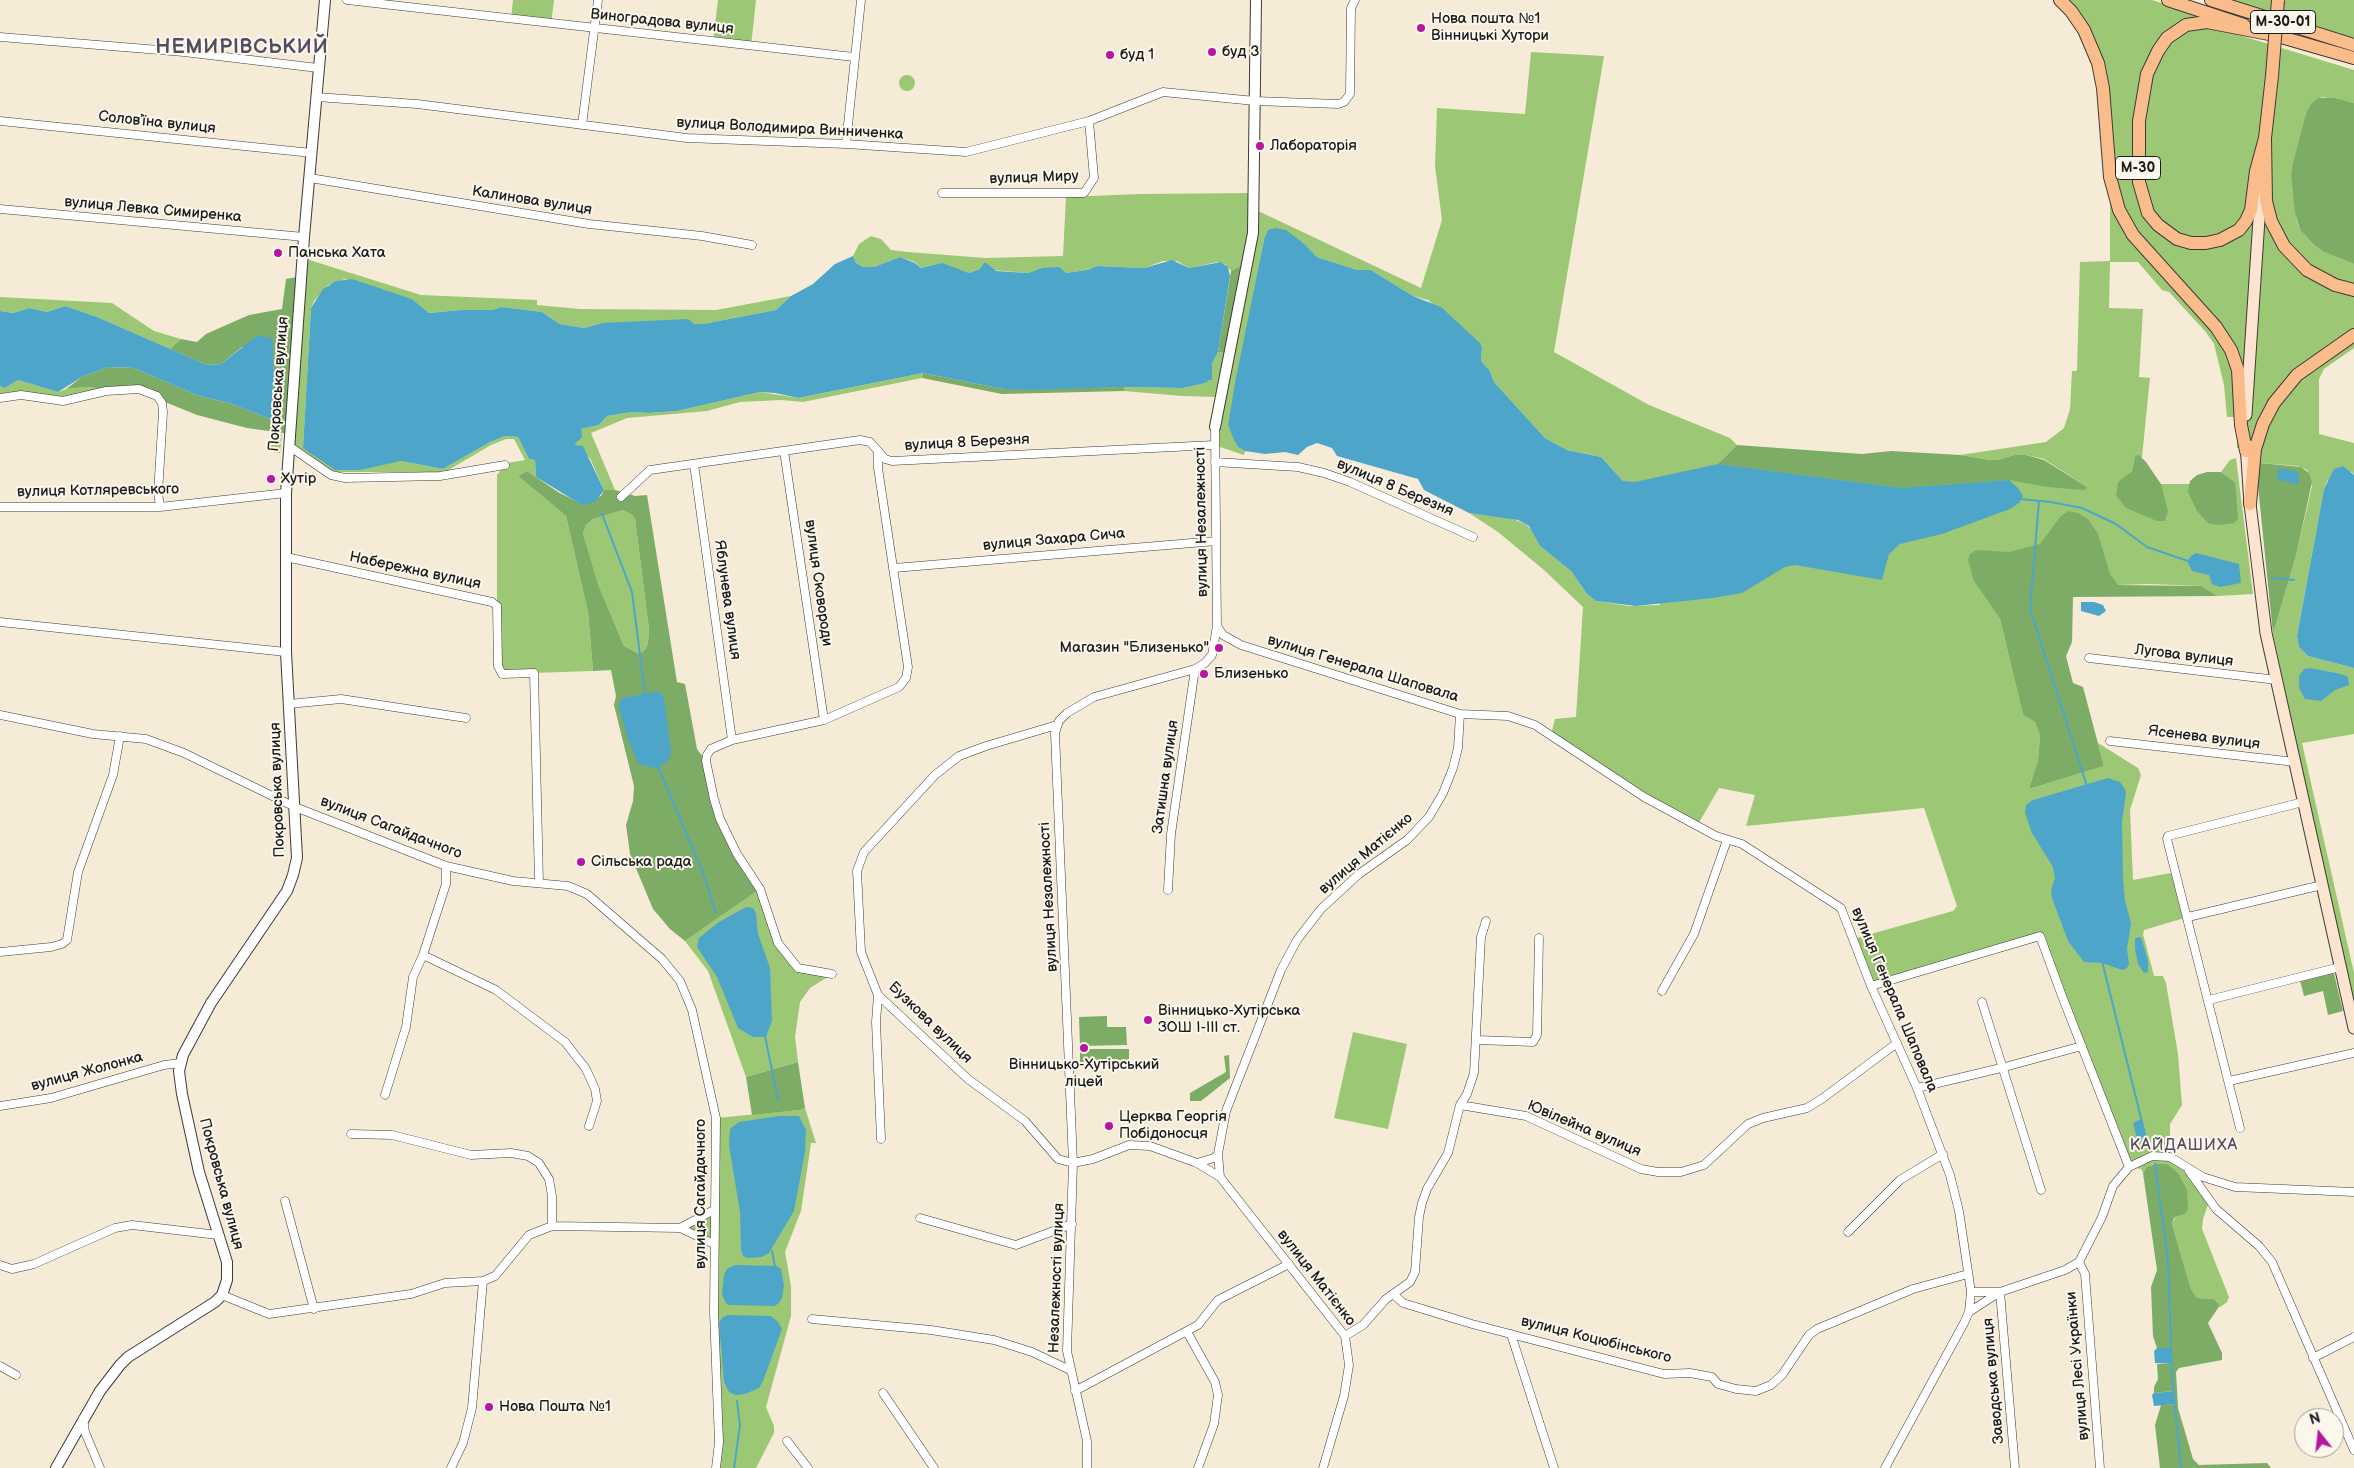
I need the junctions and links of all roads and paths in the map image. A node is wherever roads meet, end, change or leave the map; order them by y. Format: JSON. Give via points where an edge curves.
{"nodes":[{"id":1,"x":325,"y":0,"type":"edge"},
{"id":2,"x":348,"y":0,"type":"edge"},
{"id":3,"x":598,"y":0,"type":"edge"},
{"id":4,"x":861,"y":0,"type":"edge"},
{"id":5,"x":1256,"y":0,"type":"edge"},
{"id":6,"x":1355,"y":0,"type":"edge"},
{"id":7,"x":2060,"y":0,"type":"edge"},
{"id":8,"x":2168,"y":0,"type":"edge"},
{"id":9,"x":2211,"y":0,"type":"edge"},
{"id":10,"x":2278,"y":0,"type":"edge"},
{"id":11,"x":594,"y":28,"type":"junction"},
{"id":12,"x":2274,"y":35,"type":"junction"},
{"id":13,"x":0,"y":37,"type":"edge"},
{"id":14,"x":2354,"y":45,"type":"edge"},
{"id":15,"x":854,"y":57,"type":"junction"},
{"id":16,"x":2354,"y":58,"type":"edge"},
{"id":17,"x":318,"y":68,"type":"junction"},
{"id":18,"x":316,"y":97,"type":"junction"},
{"id":19,"x":1255,"y":101,"type":"junction"},
{"id":20,"x":0,"y":121,"type":"edge"},
{"id":21,"x":1089,"y":121,"type":"junction"},
{"id":22,"x":582,"y":125,"type":"junction"},
{"id":23,"x":2265,"y":138,"type":"junction"},
{"id":24,"x":846,"y":144,"type":"junction"},
{"id":25,"x":312,"y":153,"type":"junction"},
{"id":26,"x":310,"y":178,"type":"junction"},
{"id":27,"x":942,"y":193,"type":"dead end"},
{"id":28,"x":0,"y":210,"type":"edge"},
{"id":29,"x":304,"y":238,"type":"junction"},
{"id":30,"x":752,"y":245,"type":"dead end"},
{"id":31,"x":2354,"y":290,"type":"edge"},
{"id":32,"x":2354,"y":335,"type":"edge"},
{"id":33,"x":0,"y":398,"type":"edge"},
{"id":34,"x":1215,"y":427,"type":"joint"},
{"id":35,"x":1214,"y":445,"type":"junction"},
{"id":36,"x":289,"y":446,"type":"junction"},
{"id":37,"x":784,"y":451,"type":"junction"},
{"id":38,"x":878,"y":451,"type":"junction"},
{"id":39,"x":2246,"y":451,"type":"junction"},
{"id":40,"x":1215,"y":462,"type":"junction"},
{"id":41,"x":694,"y":464,"type":"junction"},
{"id":42,"x":505,"y":465,"type":"dead end"},
{"id":43,"x":286,"y":493,"type":"junction"},
{"id":44,"x":621,"y":497,"type":"dead end"},
{"id":45,"x":2250,"y":504,"type":"junction"},
{"id":46,"x":0,"y":507,"type":"edge"},
{"id":47,"x":160,"y":507,"type":"junction"},
{"id":48,"x":1473,"y":537,"type":"dead end"},
{"id":49,"x":1216,"y":541,"type":"junction"},
{"id":50,"x":286,"y":558,"type":"junction"},
{"id":51,"x":894,"y":568,"type":"junction"},
{"id":52,"x":0,"y":622,"type":"edge"},
{"id":53,"x":1217,"y":626,"type":"junction"},
{"id":54,"x":286,"y":652,"type":"junction"},
{"id":55,"x":2089,"y":658,"type":"dead end"},
{"id":56,"x":1195,"y":669,"type":"junction"},
{"id":57,"x":2276,"y":680,"type":"junction"},
{"id":58,"x":289,"y":704,"type":"junction"},
{"id":59,"x":1460,"y":714,"type":"junction"},
{"id":60,"x":0,"y":715,"type":"edge"},
{"id":61,"x":466,"y":718,"type":"dead end"},
{"id":62,"x":824,"y":720,"type":"junction"},
{"id":63,"x":1057,"y":725,"type":"junction"},
{"id":64,"x":120,"y":736,"type":"junction"},
{"id":65,"x":732,"y":740,"type":"junction"},
{"id":66,"x":2110,"y":741,"type":"dead end"},
{"id":67,"x":2295,"y":762,"type":"junction"},
{"id":68,"x":2303,"y":802,"type":"junction"},
{"id":69,"x":295,"y":807,"type":"junction"},
{"id":70,"x":1727,"y":840,"type":"junction"},
{"id":71,"x":446,"y":866,"type":"junction"},
{"id":72,"x":539,"y":883,"type":"junction"},
{"id":73,"x":2322,"y":885,"type":"junction"},
{"id":74,"x":1168,"y":890,"type":"dead end"},
{"id":75,"x":2188,"y":917,"type":"junction"},
{"id":76,"x":1486,"y":921,"type":"dead end"},
{"id":77,"x":1539,"y":938,"type":"dead end"},
{"id":78,"x":0,"y":952,"type":"edge"},
{"id":79,"x":423,"y":955,"type":"junction"},
{"id":80,"x":2340,"y":967,"type":"junction"},
{"id":81,"x":832,"y":974,"type":"dead end"},
{"id":82,"x":1871,"y":986,"type":"junction"},
{"id":83,"x":1662,"y":991,"type":"dead end"},
{"id":84,"x":878,"y":995,"type":"junction"},
{"id":85,"x":2209,"y":1000,"type":"junction"},
{"id":86,"x":1982,"y":1002,"type":"dead end"},
{"id":87,"x":2354,"y":1028,"type":"edge"},
{"id":88,"x":1477,"y":1040,"type":"junction"},
{"id":89,"x":1896,"y":1043,"type":"junction"},
{"id":90,"x":2082,"y":1046,"type":"junction"},
{"id":91,"x":2354,"y":1053,"type":"edge"},
{"id":92,"x":181,"y":1063,"type":"junction"},
{"id":93,"x":2001,"y":1068,"type":"junction"},
{"id":94,"x":2229,"y":1081,"type":"junction"},
{"id":95,"x":1917,"y":1088,"type":"junction"},
{"id":96,"x":385,"y":1095,"type":"dead end"},
{"id":97,"x":1460,"y":1105,"type":"junction"},
{"id":98,"x":0,"y":1106,"type":"edge"},
{"id":99,"x":589,"y":1126,"type":"dead end"},
{"id":100,"x":2240,"y":1128,"type":"dead end"},
{"id":101,"x":351,"y":1134,"type":"dead end"},
{"id":102,"x":881,"y":1139,"type":"dead end"},
{"id":103,"x":1078,"y":1147,"type":"dead end"},
{"id":104,"x":1218,"y":1154,"type":"junction"},
{"id":105,"x":1943,"y":1154,"type":"junction"},
{"id":106,"x":1074,"y":1163,"type":"junction"},
{"id":107,"x":1198,"y":1163,"type":"junction"},
{"id":108,"x":2129,"y":1167,"type":"junction"},
{"id":109,"x":2188,"y":1169,"type":"junction"},
{"id":110,"x":1220,"y":1177,"type":"junction"},
{"id":111,"x":2040,"y":1190,"type":"dead end"},
{"id":112,"x":2354,"y":1192,"type":"edge"},
{"id":113,"x":285,"y":1201,"type":"dead end"},
{"id":114,"x":714,"y":1210,"type":"junction"},
{"id":115,"x":920,"y":1218,"type":"dead end"},
{"id":116,"x":1072,"y":1224,"type":"junction"},
{"id":117,"x":552,"y":1226,"type":"junction"},
{"id":118,"x":680,"y":1228,"type":"junction"},
{"id":119,"x":1848,"y":1232,"type":"dead end"},
{"id":120,"x":218,"y":1235,"type":"junction"},
{"id":121,"x":714,"y":1244,"type":"junction"},
{"id":122,"x":2079,"y":1262,"type":"junction"},
{"id":123,"x":1289,"y":1264,"type":"junction"},
{"id":124,"x":0,"y":1265,"type":"edge"},
{"id":125,"x":1968,"y":1274,"type":"junction"},
{"id":126,"x":483,"y":1281,"type":"junction"},
{"id":127,"x":1971,"y":1292,"type":"junction"},
{"id":128,"x":2000,"y":1292,"type":"junction"},
{"id":129,"x":1393,"y":1294,"type":"junction"},
{"id":130,"x":222,"y":1295,"type":"junction"},
{"id":131,"x":314,"y":1309,"type":"junction"},
{"id":132,"x":1969,"y":1312,"type":"junction"},
{"id":133,"x":812,"y":1319,"type":"dead end"},
{"id":134,"x":1186,"y":1332,"type":"junction"},
{"id":135,"x":1511,"y":1334,"type":"junction"},
{"id":136,"x":1345,"y":1336,"type":"junction"},
{"id":137,"x":2354,"y":1337,"type":"edge"},
{"id":138,"x":2313,"y":1358,"type":"junction"},
{"id":139,"x":0,"y":1366,"type":"edge"},
{"id":140,"x":1070,"y":1370,"type":"junction"},
{"id":141,"x":16,"y":1375,"type":"dead end"},
{"id":142,"x":1075,"y":1391,"type":"junction"},
{"id":143,"x":883,"y":1393,"type":"dead end"},
{"id":144,"x":83,"y":1420,"type":"junction"},
{"id":145,"x":787,"y":1440,"type":"dead end"},
{"id":146,"x":2354,"y":1450,"type":"edge"},
{"id":147,"x":56,"y":1468,"type":"edge"},
{"id":148,"x":100,"y":1468,"type":"edge"},
{"id":149,"x":451,"y":1468,"type":"edge"},
{"id":150,"x":716,"y":1468,"type":"edge"},
{"id":151,"x":808,"y":1468,"type":"edge"},
{"id":152,"x":934,"y":1468,"type":"edge"},
{"id":153,"x":1087,"y":1468,"type":"edge"},
{"id":154,"x":1198,"y":1468,"type":"edge"},
{"id":155,"x":1323,"y":1468,"type":"edge"},
{"id":156,"x":1554,"y":1468,"type":"edge"},
{"id":157,"x":1885,"y":1468,"type":"edge"},
{"id":158,"x":2015,"y":1468,"type":"edge"},
{"id":159,"x":2100,"y":1468,"type":"edge"}],
"edges":[{"from":1,"to":17,"type":"street","name":"Покровська вулиця"},
{"from":2,"to":11,"type":"street","name":"Виноградова вулиця"},
{"from":3,"to":11,"type":"street"},
{"from":4,"to":15,"type":"street"},
{"from":5,"to":19,"type":"street"},
{"from":6,"to":19,"type":"street","name":"вулиця Володимира Винниченка","via":[[1351,8],[1348,98],[1338,104]]},
{"from":7,"to":39,"type":"main road","via":[[2084,30],[2098,63],[2110,177],[2119,210],[2133,235],[2216,327],[2231,350],[2238,370]]},
{"from":8,"to":12,"type":"main road","number":"М-30-01"},
{"from":9,"to":14,"type":"main road","number":"М-30-01"},
{"from":10,"to":23,"type":"main road","number":"М-30","bridge":true},
{"from":11,"to":15,"type":"street","name":"Виноградова вулиця"},
{"from":11,"to":22,"type":"street"},
{"from":12,"to":16,"type":"main road","number":"М-30"},
{"from":12,"to":23,"type":"main road","number":"М-30","via":[[2207,22],[2177,30],[2167,38],[2146,81],[2139,120],[2139,182],[2148,212],[2167,233],[2184,241],[2206,243],[2231,236],[2246,221],[2251,210],[2256,171]]},
{"from":13,"to":17,"type":"street","via":[[184,52]]},
{"from":15,"to":24,"type":"street"},
{"from":17,"to":18,"type":"street","name":"Покровська вулиця"},
{"from":18,"to":22,"type":"street","name":"вулиця Володимира Винниченка","via":[[417,104]]},
{"from":18,"to":25,"type":"street","name":"Покровська вулиця"},
{"from":19,"to":21,"type":"street","name":"вулиця Володимира Винниченка","via":[[1163,92]]},
{"from":19,"to":34,"type":"street","via":[[1253,233]]},
{"from":20,"to":25,"type":"street","name":"Соловʼїна вулиця"},
{"from":21,"to":24,"type":"street","name":"вулиця Володимира Винниченка","via":[[966,152]]},
{"from":21,"to":27,"type":"street","name":"вулиця Миру","via":[[1094,178],[1084,193]]},
{"from":22,"to":24,"type":"street","name":"вулиця Володимира Винниченка","via":[[704,139]]},
{"from":23,"to":31,"type":"main road","via":[[2266,201],[2279,239],[2307,270],[2335,285]]},
{"from":23,"to":39,"type":"main road","via":[[2247,377]]},
{"from":25,"to":26,"type":"street","name":"Покровська вулиця"},
{"from":26,"to":29,"type":"street","name":"Покровська вулиця"},
{"from":26,"to":30,"type":"street","name":"Калинова вулиця","via":[[589,224],[702,236]]},
{"from":28,"to":29,"type":"street","name":"вулиця Левка Симиренка"},
{"from":29,"to":36,"type":"street","name":"Покровська вулиця"},
{"from":32,"to":45,"type":"main road","via":[[2297,376],[2274,403],[2255,449]]},
{"from":33,"to":47,"type":"street","via":[[21,395],[63,401],[106,391],[139,390],[157,396],[163,412]]},
{"from":34,"to":35,"type":"street","name":"вулиця Незалежності"},
{"from":35,"to":38,"type":"street","name":"вулиця 8 Березня","via":[[892,461]]},
{"from":35,"to":40,"type":"street","name":"вулиця Незалежності"},
{"from":36,"to":42,"type":"street","via":[[331,475],[345,478],[440,476]]},
{"from":36,"to":43,"type":"street","name":"Покровська вулиця"},
{"from":37,"to":38,"type":"street","name":"вулиця 8 Березня","via":[[860,440],[870,442]]},
{"from":37,"to":41,"type":"street","name":"вулиця 8 Березня"},
{"from":37,"to":62,"type":"street","name":"вулиця Сковороди"},
{"from":38,"to":51,"type":"street"},
{"from":39,"to":45,"type":"main road"},
{"from":40,"to":48,"type":"street","name":"вулиця 8 Березня","via":[[1298,467],[1324,473]]},
{"from":40,"to":49,"type":"street","name":"вулиця Незалежності"},
{"from":41,"to":44,"type":"street","name":"вулиця 8 Березня","via":[[650,470]]},
{"from":41,"to":65,"type":"street","name":"Яблунева вулиця"},
{"from":43,"to":47,"type":"street","name":"вулиця Котляревського"},
{"from":43,"to":50,"type":"street","name":"Покровська вулиця"},
{"from":45,"to":57,"type":"main road","via":[[2264,622]]},
{"from":46,"to":47,"type":"street","name":"вулиця Котляревського"},
{"from":49,"to":51,"type":"street","name":"вулиця Захара Сича"},
{"from":49,"to":53,"type":"street","name":"вулиця Незалежності"},
{"from":50,"to":54,"type":"street","name":"Покровська вулиця"},
{"from":50,"to":72,"type":"street","name":"Набережна вулиця","via":[[492,602],[497,606],[498,666],[502,674],[534,673]]},
{"from":51,"to":62,"type":"street","via":[[908,667],[906,678],[899,686]]},
{"from":52,"to":54,"type":"street"},
{"from":53,"to":56,"type":"street","name":"вулиця Незалежності","via":[[1212,655]]},
{"from":53,"to":59,"type":"street","name":"вулиця Генерала Шаповала","via":[[1223,635],[1241,645]]},
{"from":54,"to":58,"type":"street","name":"Покровська вулиця"},
{"from":55,"to":57,"type":"street","name":"Лугова вулиця"},
{"from":56,"to":63,"type":"street","name":"вулиця Незалежності","via":[[1100,694],[1067,713]]},
{"from":56,"to":74,"type":"street","name":"Затишна вулиця","via":[[1171,834]]},
{"from":57,"to":67,"type":"main road"},
{"from":58,"to":61,"type":"street","via":[[341,700]]},
{"from":58,"to":69,"type":"street","name":"Покровська вулиця"},
{"from":59,"to":70,"type":"street","name":"вулиця Генерала Шаповала","via":[[1508,716],[1535,725],[1644,797]]},
{"from":59,"to":104,"type":"street","name":"вулиця Матієнко","via":[[1453,768],[1429,817],[1407,840],[1359,874],[1322,909],[1297,940],[1281,970],[1226,1111]]},
{"from":60,"to":64,"type":"street","name":"вулиця Сагайдачного","via":[[93,734]]},
{"from":62,"to":65,"type":"street"},
{"from":63,"to":84,"type":"street","name":"Бузкова вулиця","via":[[959,756],[935,775],[864,852],[857,871],[861,952]]},
{"from":63,"to":106,"type":"street","name":"вулиця Незалежності"},
{"from":64,"to":69,"type":"street","name":"вулиця Сагайдачного","via":[[146,739],[184,753]]},
{"from":64,"to":78,"type":"street","via":[[113,775],[78,872],[67,940],[51,946]]},
{"from":65,"to":81,"type":"street","via":[[711,749],[706,761],[725,831],[760,889],[778,943],[798,968]]},
{"from":66,"to":67,"type":"street","name":"Ясенева вулиця"},
{"from":67,"to":68,"type":"main road"},
{"from":68,"to":73,"type":"main road"},
{"from":68,"to":75,"type":"street","via":[[2168,836]]},
{"from":69,"to":71,"type":"street","name":"вулиця Сагайдачного"},
{"from":69,"to":92,"type":"street","name":"Покровська вулиця","via":[[296,858],[291,883],[211,1003]]},
{"from":70,"to":82,"type":"street","name":"вулиця Генерала Шаповала","via":[[1742,844],[1841,908]]},
{"from":70,"to":83,"type":"street","via":[[1694,934]]},
{"from":71,"to":72,"type":"street","name":"вулиця Сагайдачного","via":[[513,881]]},
{"from":71,"to":79,"type":"street","via":[[446,884]]},
{"from":72,"to":114,"type":"street","name":"вулиця Сагайдачного","via":[[568,886],[587,894],[662,959],[680,981],[687,995],[716,1118]]},
{"from":73,"to":75,"type":"street"},
{"from":73,"to":80,"type":"main road"},
{"from":75,"to":85,"type":"street"},
{"from":76,"to":88,"type":"street","via":[[1481,936]]},
{"from":77,"to":88,"type":"street","via":[[1537,1035],[1533,1042]]},
{"from":79,"to":96,"type":"street","via":[[413,977],[406,1027]]},
{"from":79,"to":99,"type":"street","via":[[496,990],[565,1042],[586,1069],[595,1089],[597,1101]]},
{"from":80,"to":85,"type":"street"},
{"from":80,"to":87,"type":"main road"},
{"from":82,"to":89,"type":"street","name":"вулиця Генерала Шаповала"},
{"from":82,"to":90,"type":"street","via":[[2040,936]]},
{"from":84,"to":102,"type":"street","via":[[876,1022]]},
{"from":84,"to":106,"type":"street","name":"Бузкова вулиця","via":[[968,1079],[1025,1121],[1058,1159]]},
{"from":85,"to":94,"type":"street"},
{"from":86,"to":93,"type":"street"},
{"from":88,"to":97,"type":"street","via":[[1474,1073]]},
{"from":89,"to":95,"type":"street","name":"вулиця Генерала Шаповала"},
{"from":89,"to":97,"type":"street","name":"Ювілейна вулиця","via":[[1807,1108],[1748,1124],[1704,1165],[1681,1172],[1641,1169],[1526,1116]]},
{"from":90,"to":93,"type":"street"},
{"from":90,"to":108,"type":"street"},
{"from":91,"to":94,"type":"street"},
{"from":92,"to":98,"type":"street","name":"вулиця Жолонка","via":[[51,1098]]},
{"from":92,"to":120,"type":"street","name":"Покровська вулиця","via":[[179,1080],[182,1094],[199,1172]]},
{"from":93,"to":95,"type":"street"},
{"from":93,"to":111,"type":"street"},
{"from":94,"to":100,"type":"street"},
{"from":95,"to":105,"type":"street","name":"вулиця Генерала Шаповала"},
{"from":97,"to":129,"type":"street","via":[[1448,1153],[1422,1203],[1415,1272],[1410,1282]]},
{"from":101,"to":117,"type":"street","via":[[392,1135],[471,1155],[511,1152],[528,1156],[550,1179]]},
{"from":103,"to":106,"type":"street","name":"Незалежності вулиця"},
{"from":104,"to":107,"type":"street"},
{"from":104,"to":110,"type":"street","name":"вулиця Матієнко"},
{"from":105,"to":119,"type":"street","via":[[1900,1180]]},
{"from":105,"to":125,"type":"street","name":"вулиця Генерала Шаповала","via":[[1957,1198]]},
{"from":106,"to":107,"type":"street","name":"вулиця Матієнко","via":[[1129,1145],[1150,1146]]},
{"from":106,"to":116,"type":"street","name":"Незалежності вулиця"},
{"from":107,"to":110,"type":"street","name":"вулиця Матієнко"},
{"from":108,"to":109,"type":"street","via":[[2161,1155],[2181,1162]]},
{"from":108,"to":122,"type":"street","via":[[2113,1186],[2102,1217]]},
{"from":109,"to":112,"type":"street","via":[[2212,1181],[2235,1187]]},
{"from":109,"to":138,"type":"street","via":[[2216,1209],[2268,1256]]},
{"from":110,"to":123,"type":"street","name":"вулиця Матієнко"},
{"from":113,"to":131,"type":"street"},
{"from":114,"to":118,"type":"street"},
{"from":114,"to":121,"type":"street","name":"вулиця Сагайдачного"},
{"from":115,"to":116,"type":"street","via":[[1016,1245]]},
{"from":116,"to":140,"type":"street","name":"Незалежності вулиця","via":[[1067,1341]]},
{"from":117,"to":118,"type":"street"},
{"from":117,"to":126,"type":"street","via":[[529,1235],[495,1276]]},
{"from":118,"to":121,"type":"street"},
{"from":120,"to":124,"type":"street","via":[[132,1225],[115,1228],[34,1264],[12,1269]]},
{"from":120,"to":130,"type":"street","name":"Покровська вулиця","via":[[228,1268]]},
{"from":121,"to":150,"type":"street","name":"вулиця Сагайдачного","via":[[719,1442]]},
{"from":122,"to":128,"type":"street","via":[[2065,1270]]},
{"from":122,"to":159,"type":"street","name":"вулиця Лесі Українки","via":[[2084,1274]]},
{"from":123,"to":134,"type":"street","via":[[1218,1300],[1201,1323]]},
{"from":123,"to":136,"type":"street","name":"вулиця Матієнко"},
{"from":125,"to":127,"type":"street","name":"вулиця Генерала Шаповала"},
{"from":125,"to":135,"type":"street","name":"вулиця Коцюбінського","via":[[1913,1289],[1817,1329],[1809,1335],[1782,1375],[1771,1385],[1756,1391],[1718,1384],[1712,1377],[1690,1373],[1664,1374]]},
{"from":126,"to":131,"type":"street","via":[[446,1283],[411,1294]]},
{"from":126,"to":149,"type":"street","via":[[472,1408],[463,1443]]},
{"from":127,"to":128,"type":"street"},
{"from":127,"to":132,"type":"street","name":"вулиця Генерала Шаповала"},
{"from":128,"to":132,"type":"street"},
{"from":128,"to":158,"type":"street","name":"Заводська вулиця"},
{"from":129,"to":135,"type":"street","name":"вулиця Коцюбінського","via":[[1403,1304]]},
{"from":129,"to":136,"type":"street","via":[[1363,1325]]},
{"from":130,"to":131,"type":"street","via":[[269,1314]]},
{"from":130,"to":144,"type":"street","via":[[124,1361],[100,1391]]},
{"from":132,"to":157,"type":"street","name":"вулиця Генерала Шаповала"},
{"from":133,"to":140,"type":"street","via":[[931,1330],[994,1340],[1032,1352]]},
{"from":134,"to":142,"type":"street"},
{"from":134,"to":154,"type":"street","via":[[1215,1382],[1218,1395],[1216,1418]]},
{"from":135,"to":156,"type":"street"},
{"from":136,"to":155,"type":"street","name":"вулиця Матієнко","via":[[1349,1364],[1344,1396]]},
{"from":137,"to":138,"type":"street"},
{"from":138,"to":146,"type":"street"},
{"from":139,"to":141,"type":"street"},
{"from":140,"to":142,"type":"street","name":"Незалежності вулиця"},
{"from":142,"to":153,"type":"street","name":"Незалежності вулиця","via":[[1087,1441]]},
{"from":143,"to":152,"type":"street"},
{"from":144,"to":147,"type":"street"},
{"from":144,"to":148,"type":"street"},
{"from":145,"to":151,"type":"street"}]}
